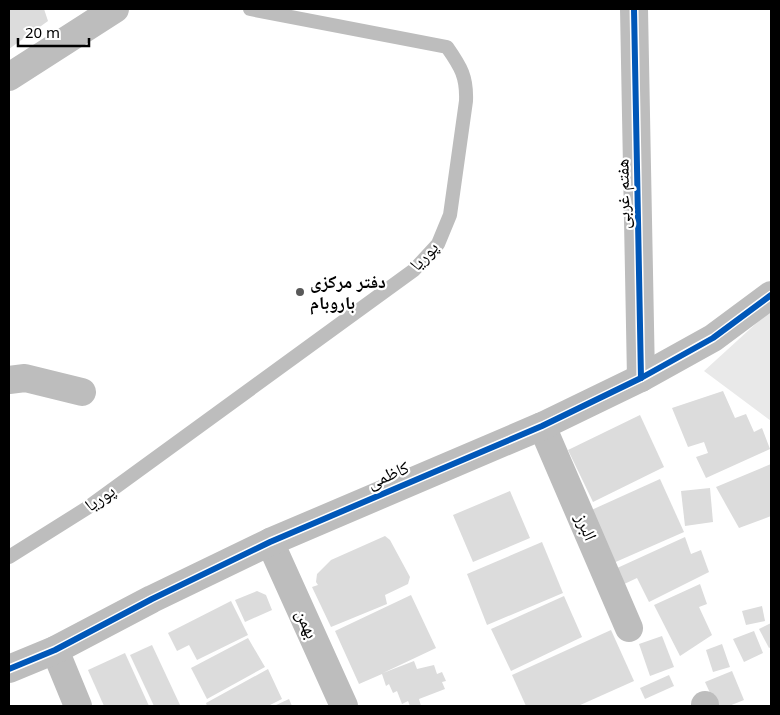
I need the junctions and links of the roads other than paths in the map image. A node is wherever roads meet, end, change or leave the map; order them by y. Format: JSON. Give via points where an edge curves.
{"nodes":[{"id":1,"x":115,"y":9,"type":"edge"},
{"id":2,"x":250,"y":9,"type":"edge"},
{"id":3,"x":634,"y":9,"type":"edge"},
{"id":4,"x":9,"y":77,"type":"edge"},
{"id":5,"x":771,"y":295,"type":"edge"},
{"id":6,"x":641,"y":378,"type":"junction"},
{"id":7,"x":9,"y":380,"type":"edge"},
{"id":8,"x":82,"y":392,"type":"dead end"},
{"id":9,"x":542,"y":426,"type":"junction"},
{"id":10,"x":270,"y":542,"type":"junction"},
{"id":11,"x":9,"y":557,"type":"edge"},
{"id":12,"x":629,"y":628,"type":"dead end"},
{"id":13,"x":55,"y":650,"type":"junction"},
{"id":14,"x":9,"y":669,"type":"edge"},
{"id":15,"x":78,"y":706,"type":"edge"},
{"id":16,"x":344,"y":706,"type":"edge"}],
"edges":[{"from":1,"to":4,"type":"street"},
{"from":2,"to":11,"type":"lane","name":"پوریا","via":[[447,47],[459,64],[466,85],[466,101],[450,215],[438,244],[414,270],[87,508]]},
{"from":3,"to":6,"type":"street","name":"هفتم غربی"},
{"from":5,"to":6,"type":"street","name":"کاظمی","via":[[713,338]]},
{"from":6,"to":9,"type":"street","name":"کاظمی"},
{"from":7,"to":8,"type":"street","via":[[25,378]]},
{"from":9,"to":10,"type":"street","name":"کاظمی"},
{"from":9,"to":12,"type":"street","name":"البرز"},
{"from":10,"to":13,"type":"street","name":"کاظمی"},
{"from":10,"to":16,"type":"street","name":"بهمن"},
{"from":13,"to":14,"type":"street","name":"کاظمی"},
{"from":13,"to":15,"type":"street"}]}
